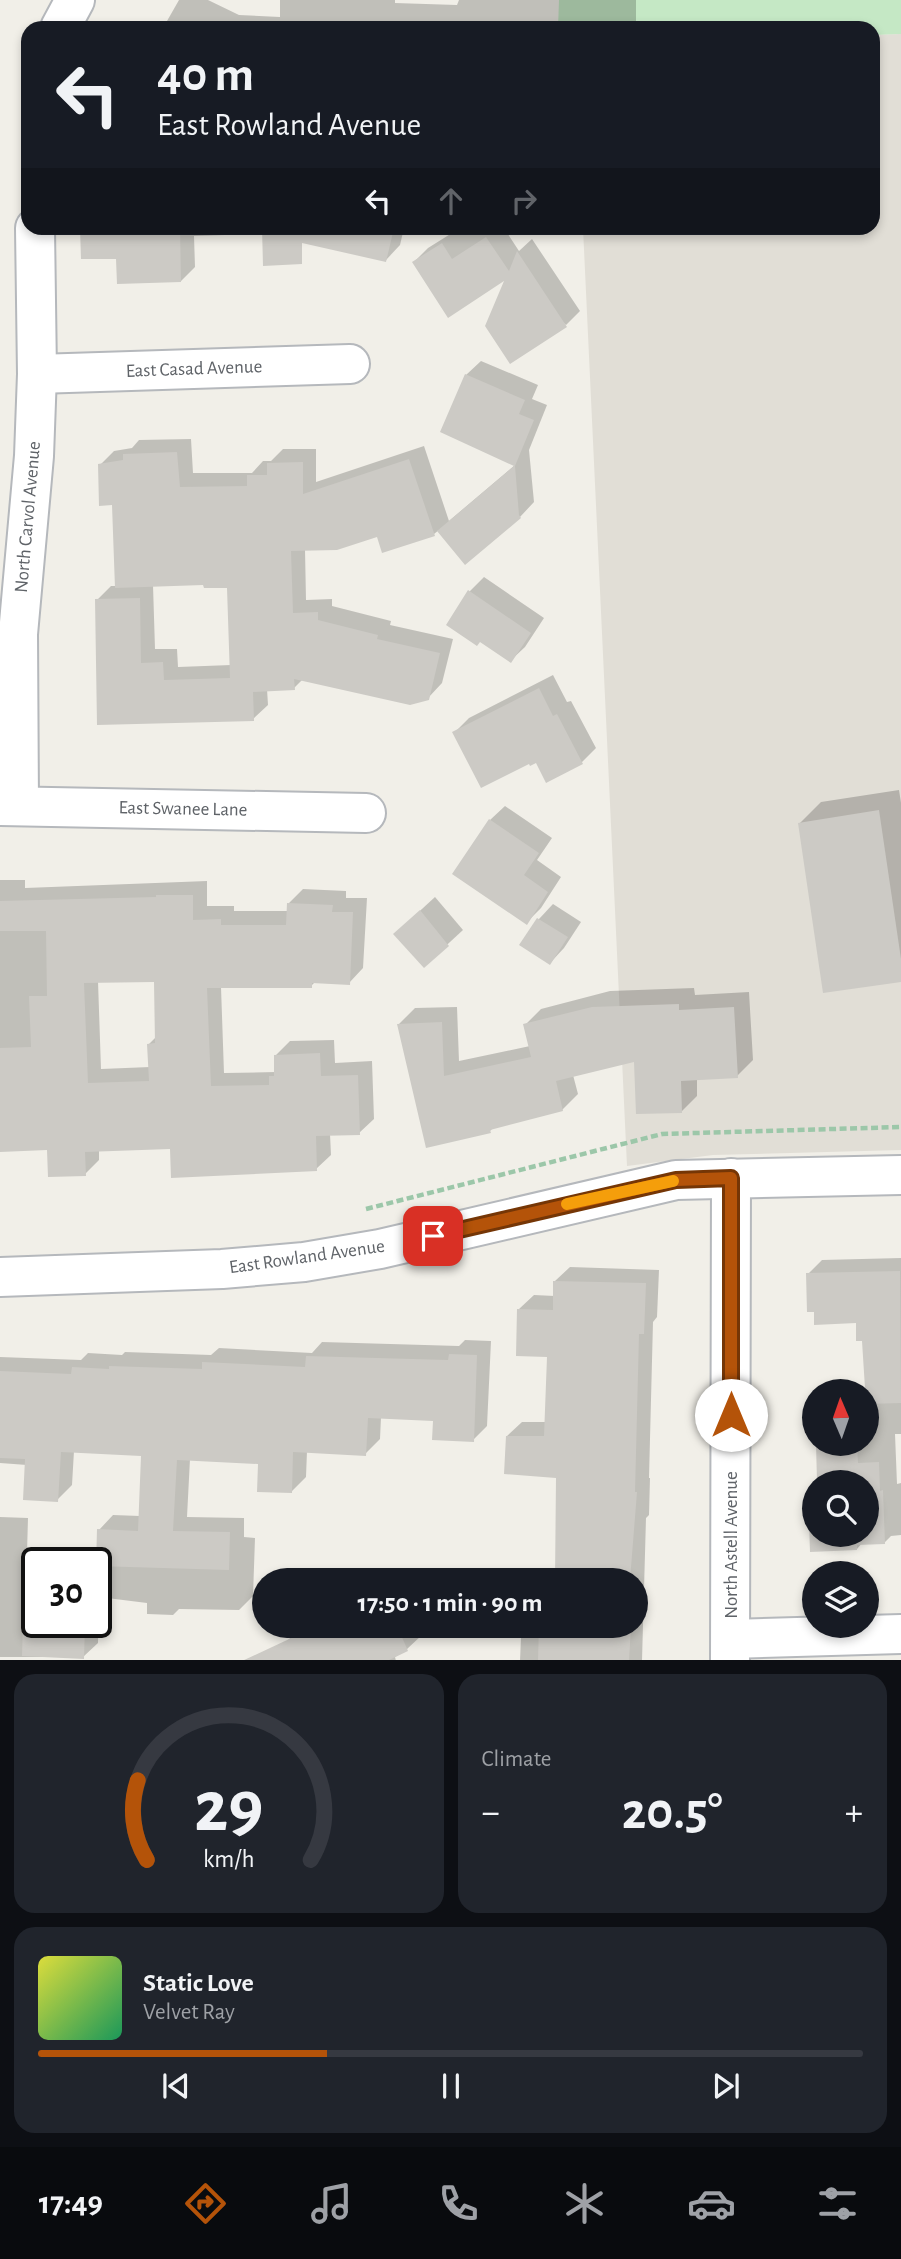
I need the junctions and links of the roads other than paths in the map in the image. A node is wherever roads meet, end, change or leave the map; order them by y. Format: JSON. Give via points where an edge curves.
{"nodes":[{"id":1,"x":75,"y":0,"type":"edge"},
{"id":2,"x":64,"y":21,"type":"edge"},
{"id":3,"x":35,"y":235,"type":"edge"},
{"id":4,"x":350,"y":365,"type":"dead end"},
{"id":5,"x":37,"y":374,"type":"junction"},
{"id":6,"x":10,"y":806,"type":"edge"},
{"id":7,"x":366,"y":813,"type":"dead end"},
{"id":8,"x":901,"y":1175,"type":"edge"},
{"id":9,"x":731,"y":1178,"type":"junction"},
{"id":10,"x":0,"y":1277,"type":"edge"},
{"id":11,"x":901,"y":1634,"type":"edge"},
{"id":12,"x":730,"y":1650,"type":"edge"}],
"edges":[{"from":1,"to":2,"type":"street"},
{"from":3,"to":5,"type":"street","name":"North Carvol Avenue"},
{"from":4,"to":5,"type":"street","name":"East Casad Avenue"},
{"from":5,"to":6,"type":"street","name":"North Carvol Avenue"},
{"from":6,"to":7,"type":"street","name":"East Swanee Lane"},
{"from":8,"to":9,"type":"street","name":"East Rowland Avenue"},
{"from":9,"to":10,"type":"street","name":"East Rowland Avenue","via":[[676,1180],[380,1249],[304,1262]]},
{"from":9,"to":12,"type":"street","name":"North Astell Avenue"},
{"from":11,"to":12,"type":"street"}]}
